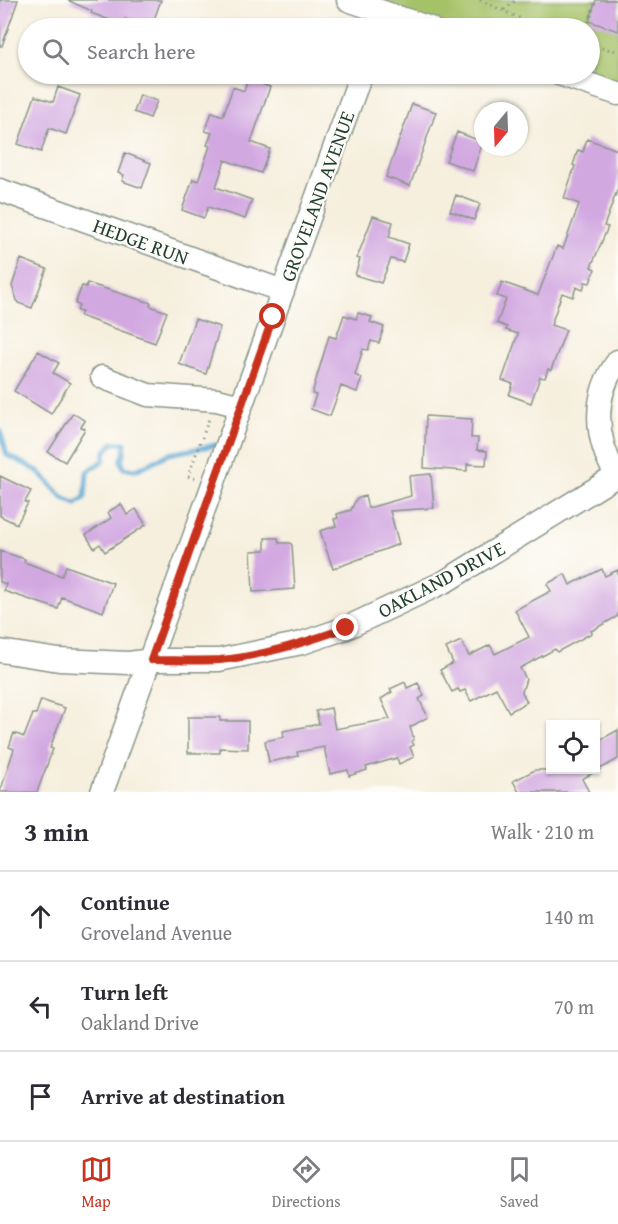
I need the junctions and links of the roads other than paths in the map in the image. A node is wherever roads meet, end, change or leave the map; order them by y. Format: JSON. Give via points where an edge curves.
{"nodes":[{"id":1,"x":348,"y":0,"type":"edge"},
{"id":2,"x":377,"y":18,"type":"edge"},
{"id":3,"x":357,"y":84,"type":"edge"},
{"id":4,"x":588,"y":84,"type":"edge"},
{"id":5,"x":618,"y":94,"type":"edge"},
{"id":6,"x":0,"y":190,"type":"edge"},
{"id":7,"x":283,"y":291,"type":"junction"},
{"id":8,"x":618,"y":361,"type":"edge"},
{"id":9,"x":102,"y":377,"type":"dead end"},
{"id":10,"x":241,"y":406,"type":"junction"},
{"id":11,"x":617,"y":475,"type":"edge"},
{"id":12,"x":0,"y":651,"type":"edge"},
{"id":13,"x":151,"y":660,"type":"junction"},
{"id":14,"x":102,"y":792,"type":"edge"}],
"edges":[{"from":1,"to":2,"type":"street"},
{"from":3,"to":7,"type":"street","name":"GROVELAND AVENUE"},
{"from":4,"to":5,"type":"street"},
{"from":6,"to":7,"type":"street","name":"HEDGE RUN"},
{"from":7,"to":10,"type":"street","name":"GROVELAND AVENUE"},
{"from":8,"to":11,"type":"street","via":[[603,385],[598,408],[601,439]]},
{"from":9,"to":10,"type":"street","via":[[148,394]]},
{"from":10,"to":13,"type":"street","name":"GROVELAND AVENUE"},
{"from":11,"to":13,"type":"street","name":"OAKLAND DRIVE","via":[[446,581],[346,628],[243,657]]},
{"from":12,"to":13,"type":"street","name":"OAKLAND DRIVE","via":[[59,660]]},
{"from":13,"to":14,"type":"street","name":"GROVELAND AVENUE"}]}
